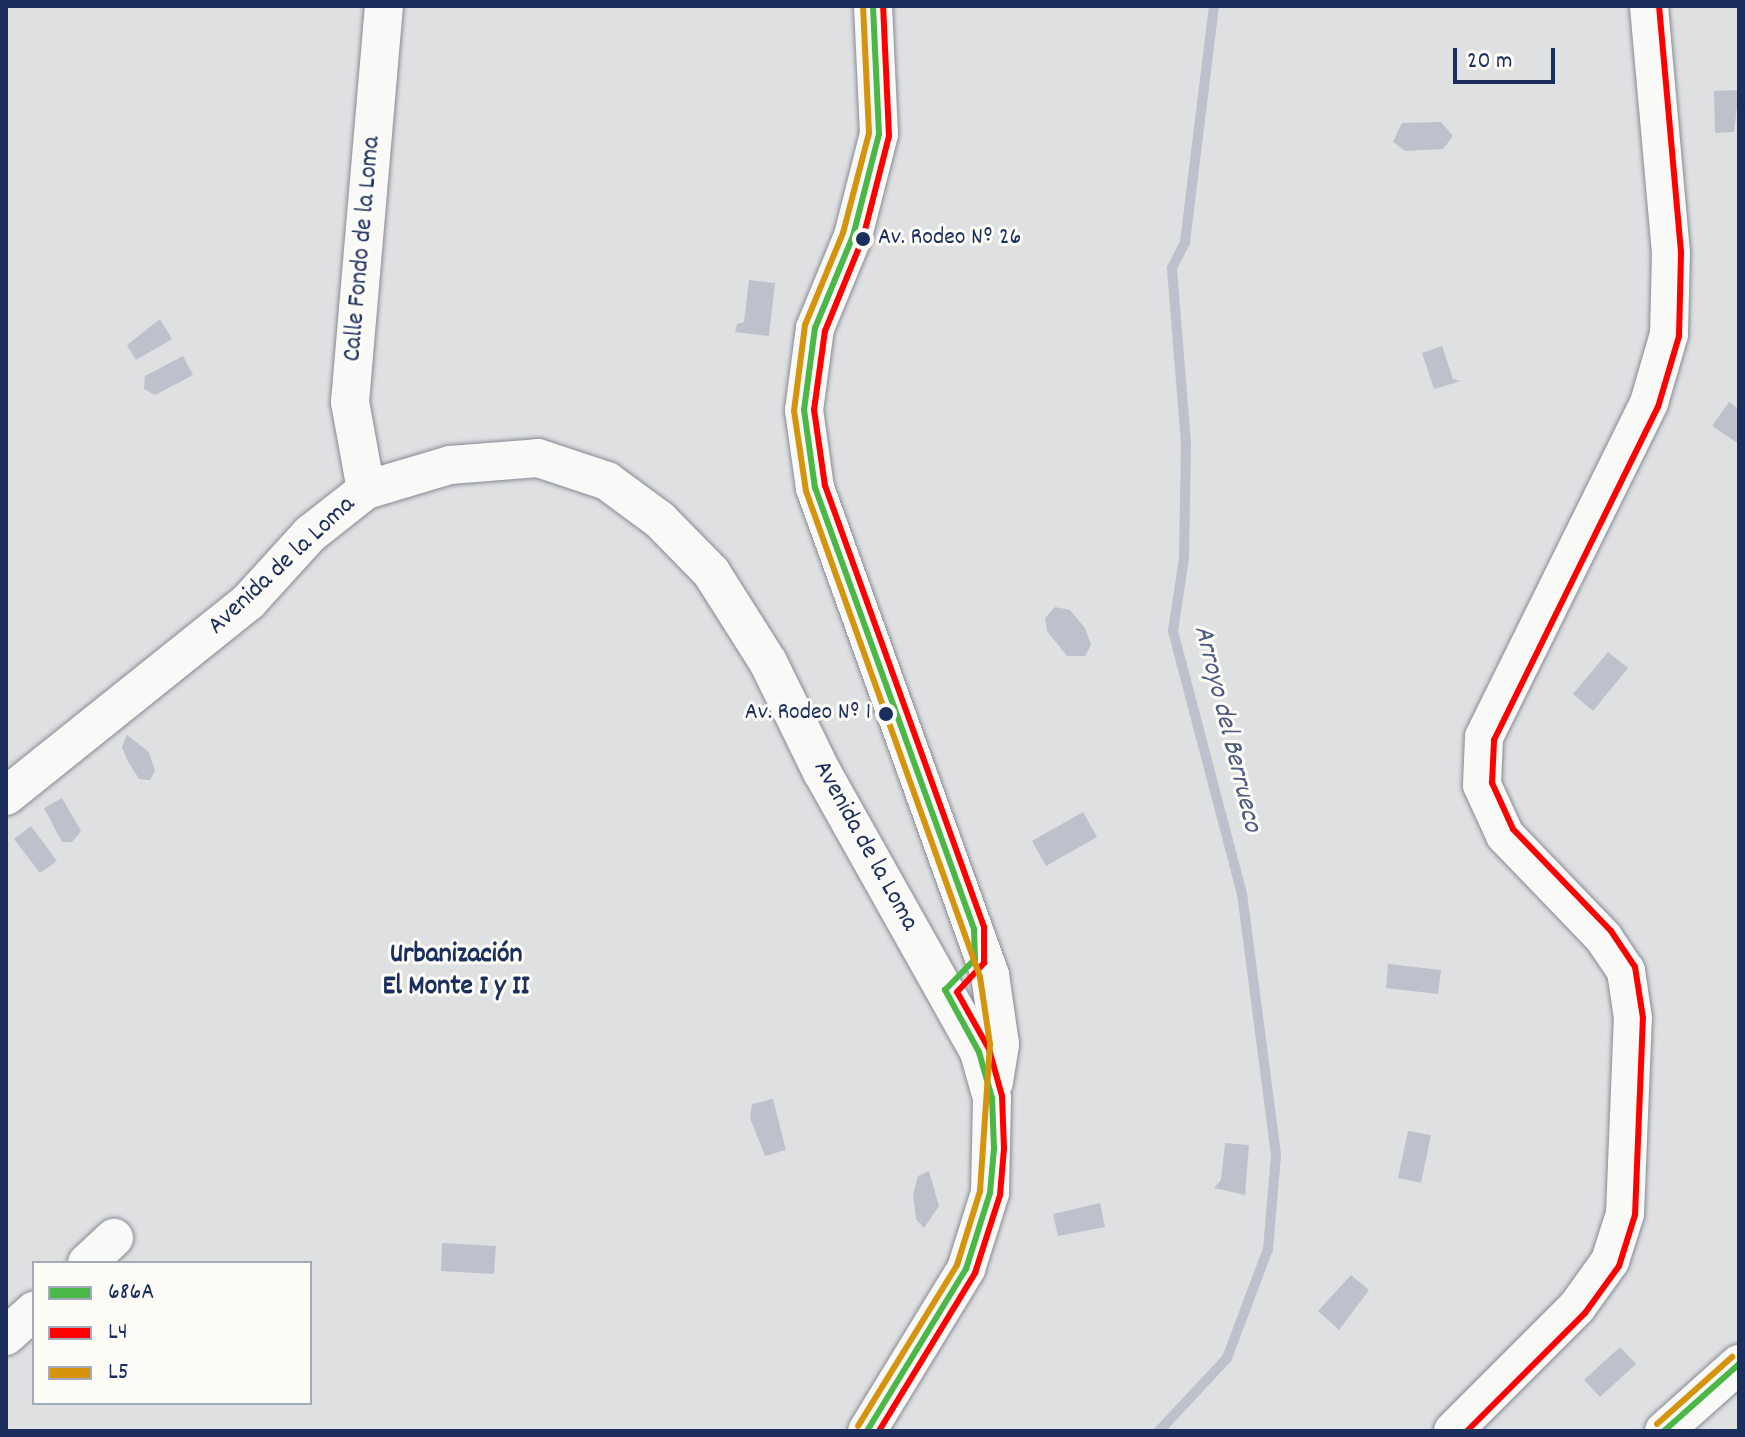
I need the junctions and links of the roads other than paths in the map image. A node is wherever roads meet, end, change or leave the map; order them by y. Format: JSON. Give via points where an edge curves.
{"nodes":[{"id":1,"x":384,"y":6,"type":"edge"},
{"id":2,"x":873,"y":6,"type":"edge"},
{"id":3,"x":1649,"y":6,"type":"edge"},
{"id":4,"x":366,"y":490,"type":"junction"},
{"id":5,"x":6,"y":796,"type":"edge"},
{"id":6,"x":974,"y":929,"type":"junction"},
{"id":7,"x":945,"y":990,"type":"junction"},
{"id":8,"x":992,"y":1098,"type":"junction"},
{"id":9,"x":32,"y":1313,"type":"edge"},
{"id":10,"x":6,"y":1336,"type":"edge"},
{"id":11,"x":1739,"y":1364,"type":"edge"},
{"id":12,"x":867,"y":1431,"type":"edge"},
{"id":13,"x":1453,"y":1431,"type":"edge"},
{"id":14,"x":1664,"y":1431,"type":"edge"}],
"edges":[{"from":1,"to":4,"type":"street","name":"Calle Fondo de la Loma","via":[[350,402]]},
{"from":2,"to":6,"type":"street","via":[[879,134],[853,236],[815,328],[804,410],[815,488]]},
{"from":3,"to":13,"type":"street","via":[[1671,253],[1669,334],[1649,403],[1484,737],[1482,785],[1505,835],[1604,938],[1626,971],[1633,1018],[1625,1214],[1610,1261],[1577,1307]]},
{"from":4,"to":5,"type":"street","name":"Avenida de la Loma","via":[[310,534],[249,601]]},
{"from":4,"to":7,"type":"street","name":"Avenida de la Loma","via":[[450,465],[538,458],[607,481],[660,520],[711,572],[768,662],[822,772]]},
{"from":6,"to":7,"type":"street","via":[[975,959]]},
{"from":6,"to":8,"type":"street","via":[[990,975],[1000,1044]]},
{"from":7,"to":8,"type":"street","name":"Avenida de la Loma","via":[[979,1052]]},
{"from":8,"to":12,"type":"street","name":"Avenida de la Loma","via":[[990,1193],[966,1269]]},
{"from":9,"to":10,"type":"street"},
{"from":11,"to":14,"type":"street"}]}
